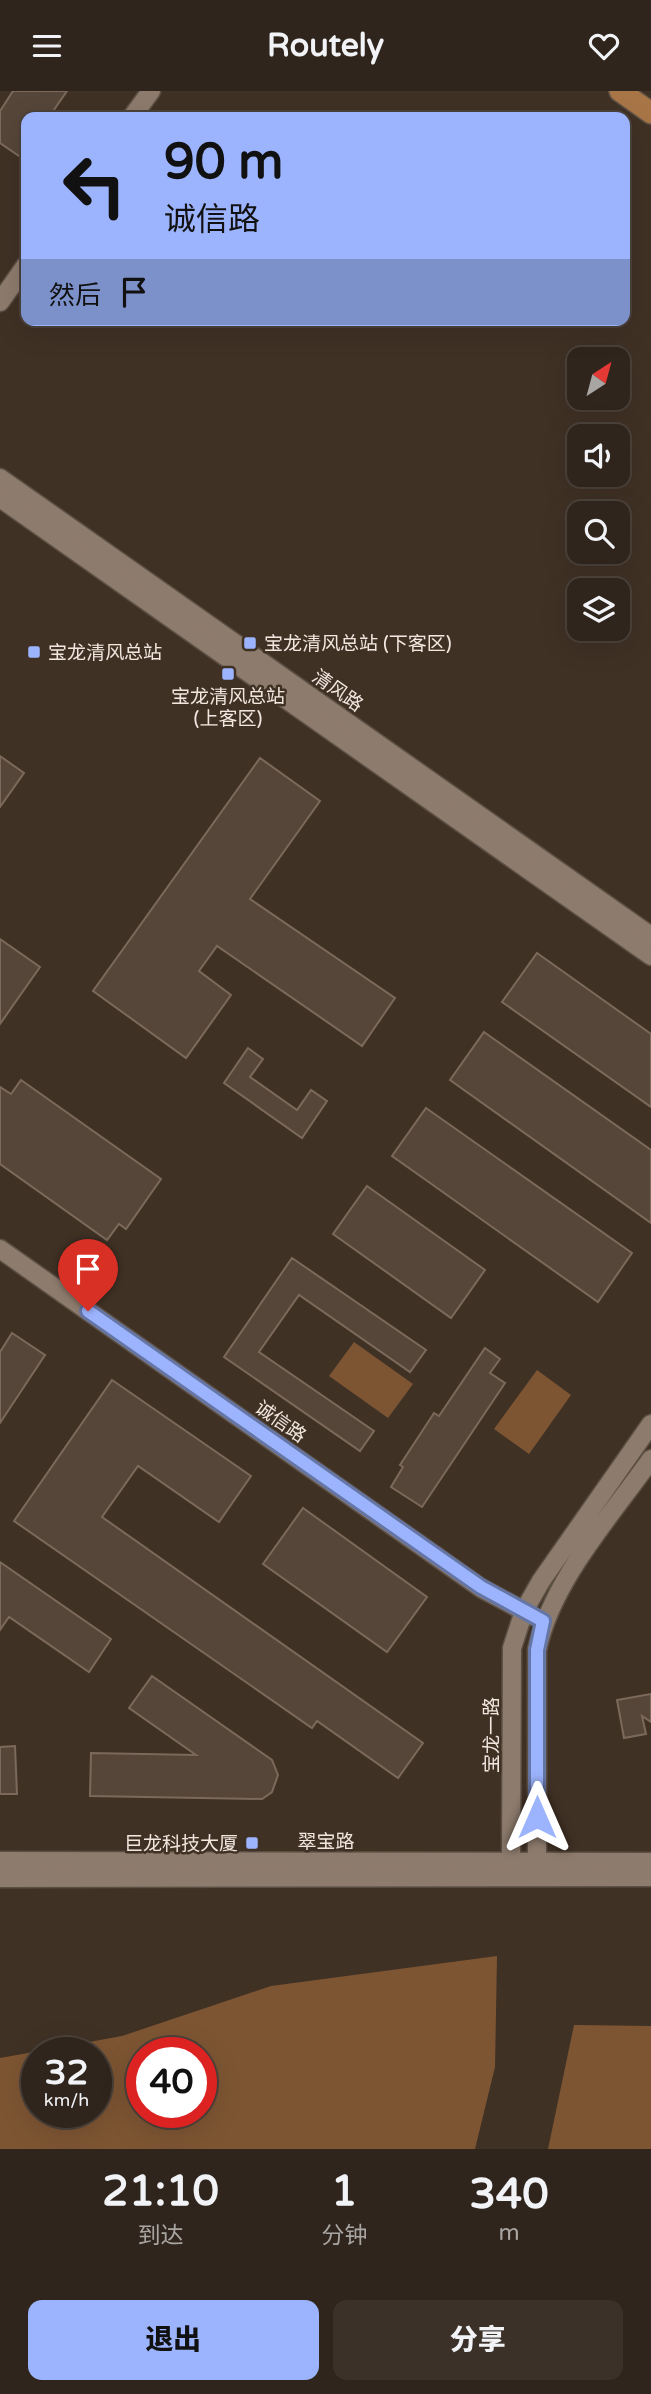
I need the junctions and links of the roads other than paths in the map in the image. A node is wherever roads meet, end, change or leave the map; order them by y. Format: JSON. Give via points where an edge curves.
{"nodes":[{"id":1,"x":150,"y":91,"type":"edge"},
{"id":2,"x":620,"y":91,"type":"edge"},
{"id":3,"x":135,"y":112,"type":"edge"},
{"id":4,"x":651,"y":113,"type":"edge"},
{"id":5,"x":21,"y":272,"type":"edge"},
{"id":6,"x":0,"y":302,"type":"edge"},
{"id":7,"x":0,"y":478,"type":"edge"},
{"id":8,"x":0,"y":498,"type":"edge"},
{"id":9,"x":651,"y":936,"type":"edge"},
{"id":10,"x":651,"y":955,"type":"edge"},
{"id":11,"x":0,"y":1249,"type":"edge"},
{"id":12,"x":651,"y":1424,"type":"edge"},
{"id":13,"x":651,"y":1459,"type":"edge"},
{"id":14,"x":524,"y":1611,"type":"junction"},
{"id":15,"x":543,"y":1621,"type":"junction"},
{"id":16,"x":0,"y":1861,"type":"edge"},
{"id":17,"x":511,"y":1862,"type":"junction"},
{"id":18,"x":537,"y":1862,"type":"junction"},
{"id":19,"x":651,"y":1862,"type":"edge"},
{"id":20,"x":524,"y":1877,"type":"junction"},
{"id":21,"x":651,"y":1877,"type":"edge"},
{"id":22,"x":0,"y":1878,"type":"edge"}],
"edges":[{"from":1,"to":3,"type":"street"},
{"from":2,"to":4,"type":"main road"},
{"from":5,"to":6,"type":"street"},
{"from":7,"to":9,"type":"street","name":"清风路"},
{"from":8,"to":10,"type":"street","name":"清风路"},
{"from":11,"to":14,"type":"street","name":"诚信路","via":[[481,1587]]},
{"from":12,"to":14,"type":"street","name":"宝龙一路"},
{"from":13,"to":15,"type":"street"},
{"from":14,"to":15,"type":"street","name":"诚信路"},
{"from":14,"to":17,"type":"street","name":"宝龙一路","via":[[512,1648]]},
{"from":15,"to":18,"type":"street","via":[[537,1650]]},
{"from":16,"to":17,"type":"street","name":"翠宝路"},
{"from":17,"to":18,"type":"street","name":"翠宝路"},
{"from":17,"to":20,"type":"street"},
{"from":18,"to":19,"type":"street","name":"翠宝路"},
{"from":18,"to":20,"type":"street"},
{"from":20,"to":21,"type":"street","name":"翠宝路"},
{"from":20,"to":22,"type":"street","name":"翠宝路"}]}
